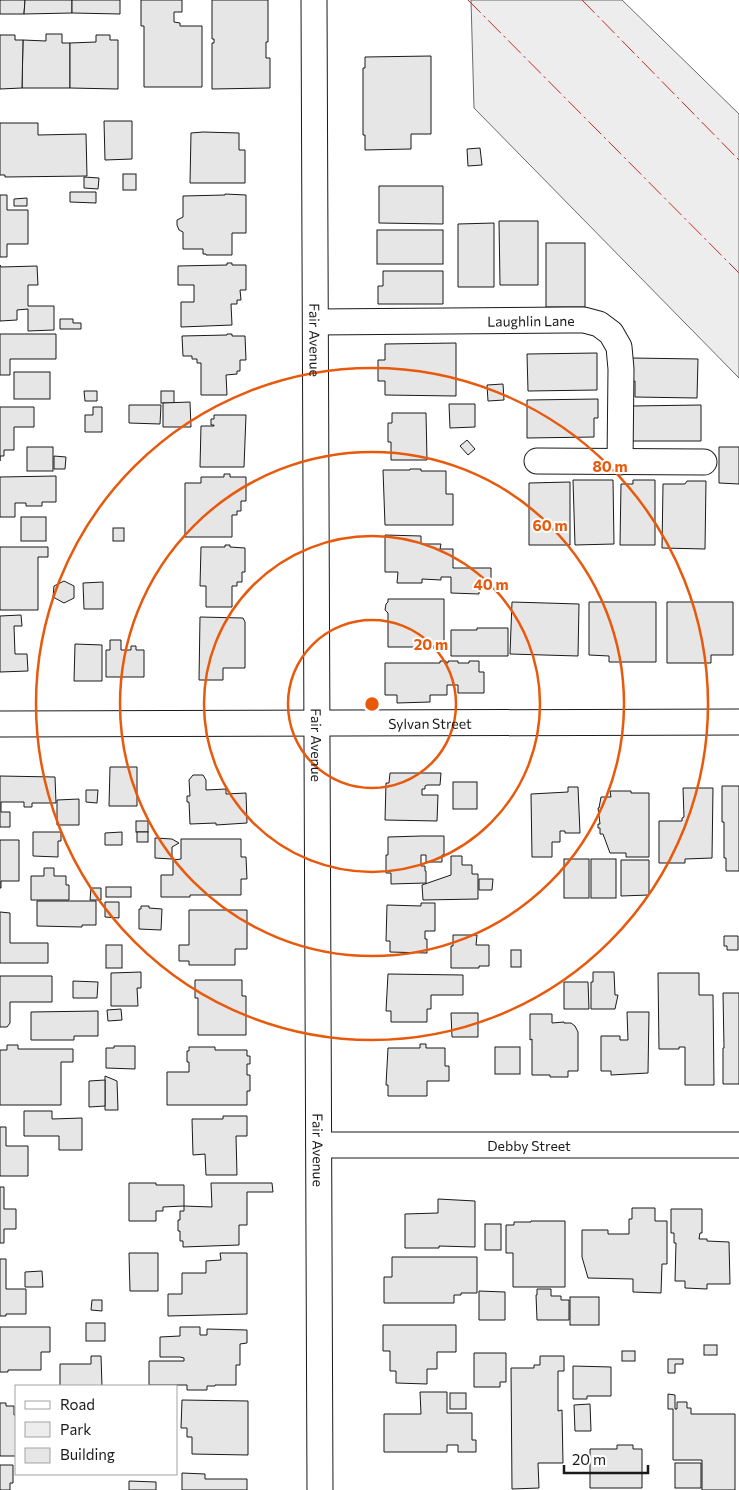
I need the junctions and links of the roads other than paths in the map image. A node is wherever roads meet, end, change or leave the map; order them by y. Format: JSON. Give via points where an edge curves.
{"nodes":[{"id":1,"x":314,"y":0,"type":"edge"},
{"id":2,"x":316,"y":322,"type":"junction"},
{"id":3,"x":537,"y":461,"type":"dead end"},
{"id":4,"x":620,"y":462,"type":"junction"},
{"id":5,"x":704,"y":462,"type":"dead end"},
{"id":6,"x":318,"y":722,"type":"junction"},
{"id":7,"x":739,"y":722,"type":"edge"},
{"id":8,"x":0,"y":724,"type":"edge"},
{"id":9,"x":319,"y":1145,"type":"junction"},
{"id":10,"x":739,"y":1145,"type":"edge"},
{"id":11,"x":320,"y":1490,"type":"edge"}],
"edges":[{"from":1,"to":2,"type":"street","name":"Fair Avenue"},
{"from":2,"to":4,"type":"street","name":"Laughlin Lane","via":[[584,320],[599,324],[611,333],[619,347]]},
{"from":2,"to":6,"type":"street","name":"Fair Avenue"},
{"from":3,"to":4,"type":"street"},
{"from":4,"to":5,"type":"street"},
{"from":6,"to":7,"type":"street","name":"Sylvan Street"},
{"from":6,"to":8,"type":"street","name":"Sylvan Street"},
{"from":6,"to":9,"type":"street","name":"Fair Avenue"},
{"from":9,"to":10,"type":"street","name":"Debby Street"},
{"from":9,"to":11,"type":"street","name":"Fair Avenue"}]}
